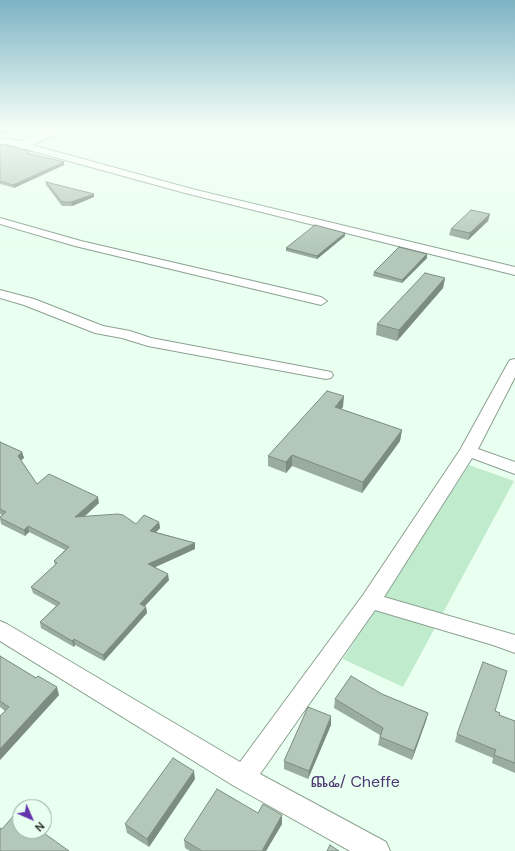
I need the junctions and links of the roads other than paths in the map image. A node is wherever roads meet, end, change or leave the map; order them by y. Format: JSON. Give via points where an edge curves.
{"nodes":[{"id":1,"x":108,"y":169,"type":"edge"},
{"id":2,"x":0,"y":221,"type":"edge"},
{"id":3,"x":515,"y":271,"type":"edge"},
{"id":4,"x":0,"y":294,"type":"edge"},
{"id":5,"x":321,"y":301,"type":"dead end"},
{"id":6,"x":515,"y":363,"type":"edge"},
{"id":7,"x":326,"y":375,"type":"dead end"},
{"id":8,"x":468,"y":451,"type":"junction"},
{"id":9,"x":515,"y":468,"type":"edge"},
{"id":10,"x":370,"y":601,"type":"junction"},
{"id":11,"x":0,"y":630,"type":"edge"},
{"id":12,"x":515,"y":644,"type":"edge"},
{"id":13,"x":243,"y":778,"type":"junction"},
{"id":14,"x":377,"y":851,"type":"edge"}],
"edges":[{"from":1,"to":3,"type":"street"},
{"from":2,"to":5,"type":"street","via":[[79,244]]},
{"from":4,"to":7,"type":"street","via":[[29,302],[100,330],[125,334],[148,342]]},
{"from":6,"to":8,"type":"street"},
{"from":8,"to":9,"type":"street"},
{"from":8,"to":10,"type":"street"},
{"from":10,"to":12,"type":"street"},
{"from":10,"to":13,"type":"street"},
{"from":11,"to":13,"type":"street"},
{"from":13,"to":14,"type":"street"}]}
